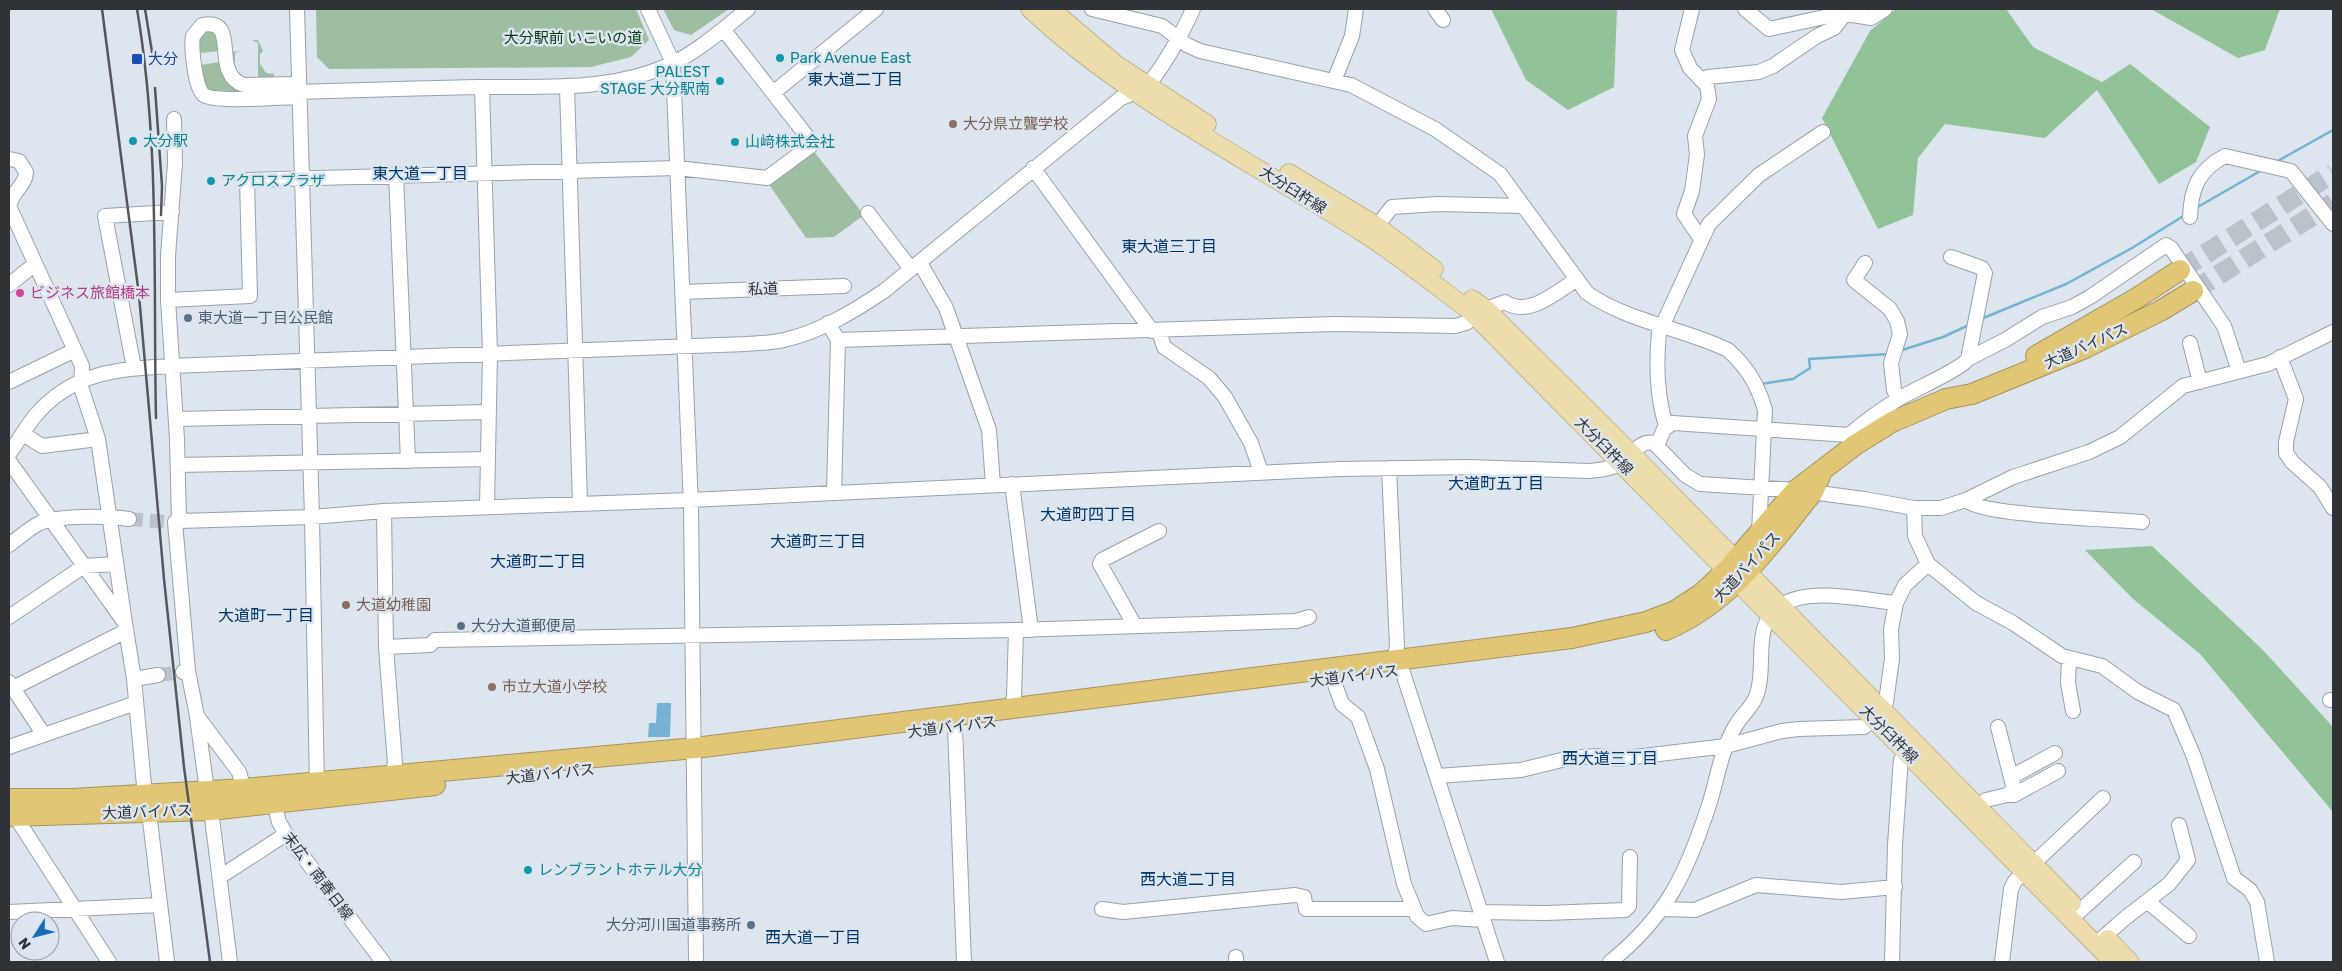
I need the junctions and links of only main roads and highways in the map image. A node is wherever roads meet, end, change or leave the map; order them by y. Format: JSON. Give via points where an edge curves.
{"nodes":[{"id":1,"x":1030,"y":9,"type":"edge"},
{"id":2,"x":1050,"y":9,"type":"edge"},
{"id":3,"x":1142,"y":88,"type":"junction"},
{"id":4,"x":2180,"y":270,"type":"tunnel mouth"},
{"id":5,"x":2193,"y":291,"type":"tunnel mouth"},
{"id":6,"x":1481,"y":313,"type":"junction"},
{"id":7,"x":1946,"y":399,"type":"junction"},
{"id":8,"x":1805,"y":491,"type":"junction"},
{"id":9,"x":1737,"y":571,"type":"junction"},
{"id":10,"x":1398,"y":665,"type":"junction"},
{"id":11,"x":695,"y":754,"type":"junction"},
{"id":12,"x":317,"y":790,"type":"junction"},
{"id":13,"x":209,"y":800,"type":"junction"},
{"id":14,"x":11,"y":810,"type":"edge"},
{"id":15,"x":2100,"y":940,"type":"junction"},
{"id":16,"x":2113,"y":962,"type":"edge"},
{"id":17,"x":2130,"y":962,"type":"edge"}],
"edges":[{"from":1,"to":3,"type":"main road","name":"大分臼杵線","via":[[1098,66]]},
{"from":2,"to":3,"type":"main road","name":"大分臼杵線"},
{"from":3,"to":6,"type":"main road","name":"大分臼杵線"},
{"from":3,"to":6,"type":"main road","name":"大分臼杵線","via":[[1377,226]]},
{"from":4,"to":7,"type":"highway","name":"大道バイパス","via":[[2050,348],[1968,384]]},
{"from":5,"to":7,"type":"highway","name":"大道バイパス","via":[[2098,343],[1972,394]]},
{"from":6,"to":9,"type":"main road","name":"大分臼杵線"},
{"from":7,"to":8,"type":"highway","name":"大道バイパス","via":[[1852,440]]},
{"from":8,"to":9,"type":"highway","name":"大道バイパス"},
{"from":8,"to":9,"type":"highway","name":"大道バイパス","via":[[1759,532]]},
{"from":9,"to":10,"type":"highway","name":"大道バイパス","via":[[1711,606],[1651,635],[1585,647]]},
{"from":9,"to":15,"type":"main road","name":"大分臼杵線"},
{"from":10,"to":11,"type":"highway","name":"大道バイパス","via":[[1012,709]]},
{"from":10,"to":11,"type":"highway","name":"大道バイパス","via":[[1333,679],[954,727]]},
{"from":11,"to":12,"type":"highway","name":"大道バイパス"},
{"from":11,"to":12,"type":"highway","name":"大道バイパス","via":[[391,776]]},
{"from":12,"to":13,"type":"highway","name":"大道バイパス","via":[[244,789]]},
{"from":12,"to":13,"type":"highway","name":"大道バイパス","via":[[274,803]]},
{"from":13,"to":14,"type":"highway","name":"大道バイパス"},
{"from":15,"to":16,"type":"main road","name":"大分臼杵線"},
{"from":15,"to":17,"type":"main road","name":"大分臼杵線"}]}
